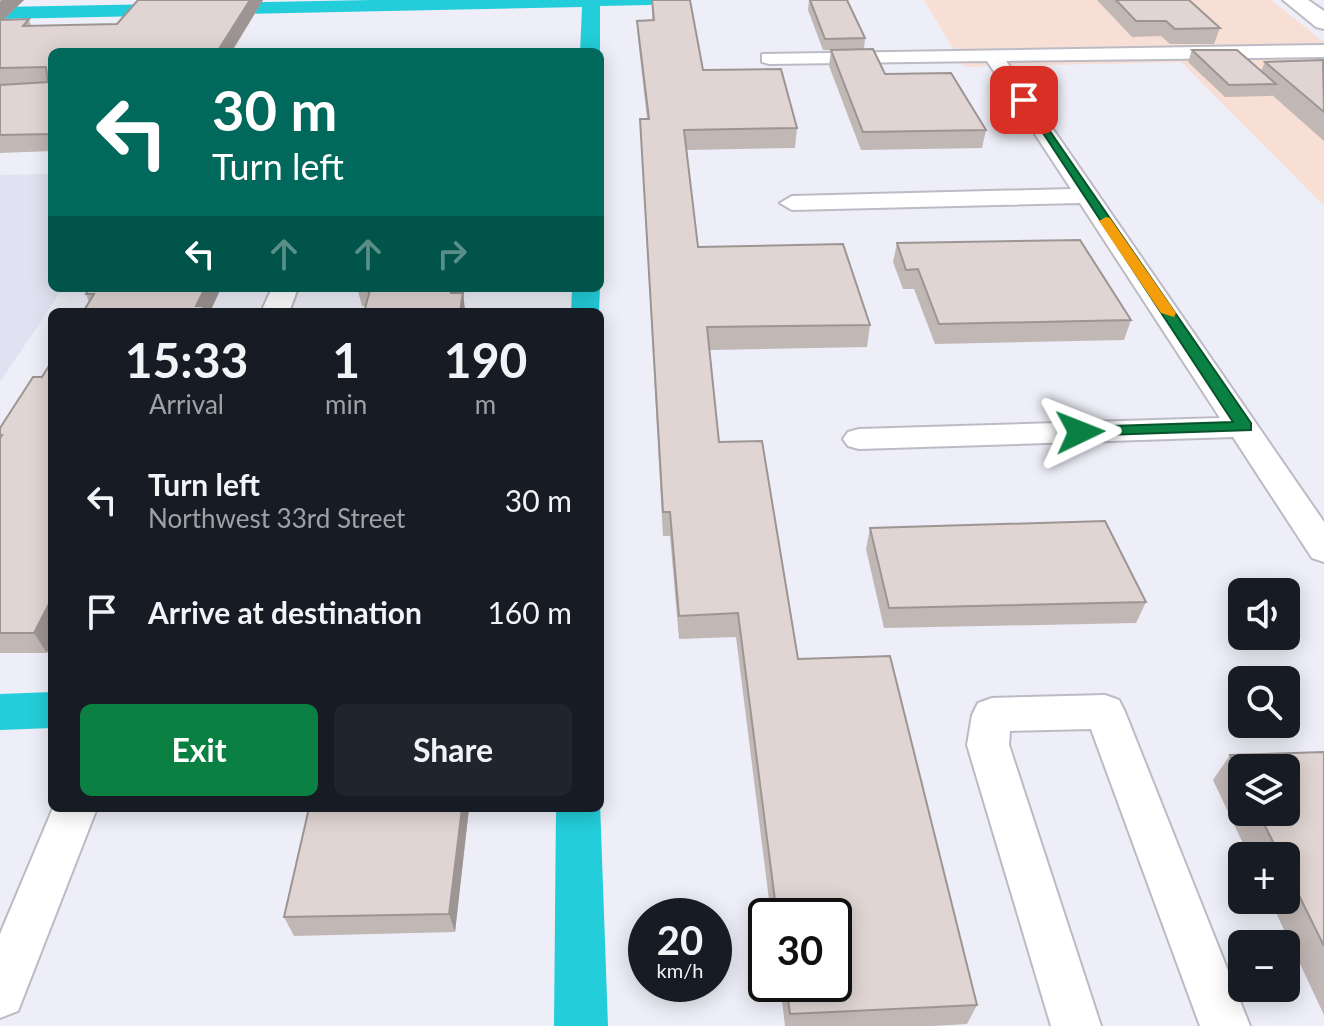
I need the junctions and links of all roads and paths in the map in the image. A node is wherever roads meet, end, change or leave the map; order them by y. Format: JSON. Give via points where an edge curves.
{"nodes":[{"id":1,"x":1324,"y":51,"type":"edge"},
{"id":2,"x":994,"y":57,"type":"junction"},
{"id":3,"x":769,"y":58,"type":"dead end"},
{"id":4,"x":1089,"y":196,"type":"junction"},
{"id":5,"x":792,"y":203,"type":"dead end"},
{"id":6,"x":1245,"y":427,"type":"junction"},
{"id":7,"x":859,"y":439,"type":"dead end"},
{"id":8,"x":1324,"y":549,"type":"edge"},
{"id":9,"x":73,"y":812,"type":"edge"},
{"id":10,"x":0,"y":993,"type":"edge"},
{"id":11,"x":1076,"y":1026,"type":"edge"},
{"id":12,"x":1225,"y":1026,"type":"edge"}],
"edges":[{"from":1,"to":2,"type":"street"},
{"from":2,"to":3,"type":"street"},
{"from":2,"to":4,"type":"street"},
{"from":4,"to":5,"type":"street"},
{"from":4,"to":6,"type":"street"},
{"from":6,"to":7,"type":"street"},
{"from":6,"to":8,"type":"street"},
{"from":9,"to":10,"type":"street"},
{"from":11,"to":12,"type":"street","via":[[988,745],[992,715],[1105,712]]}]}
